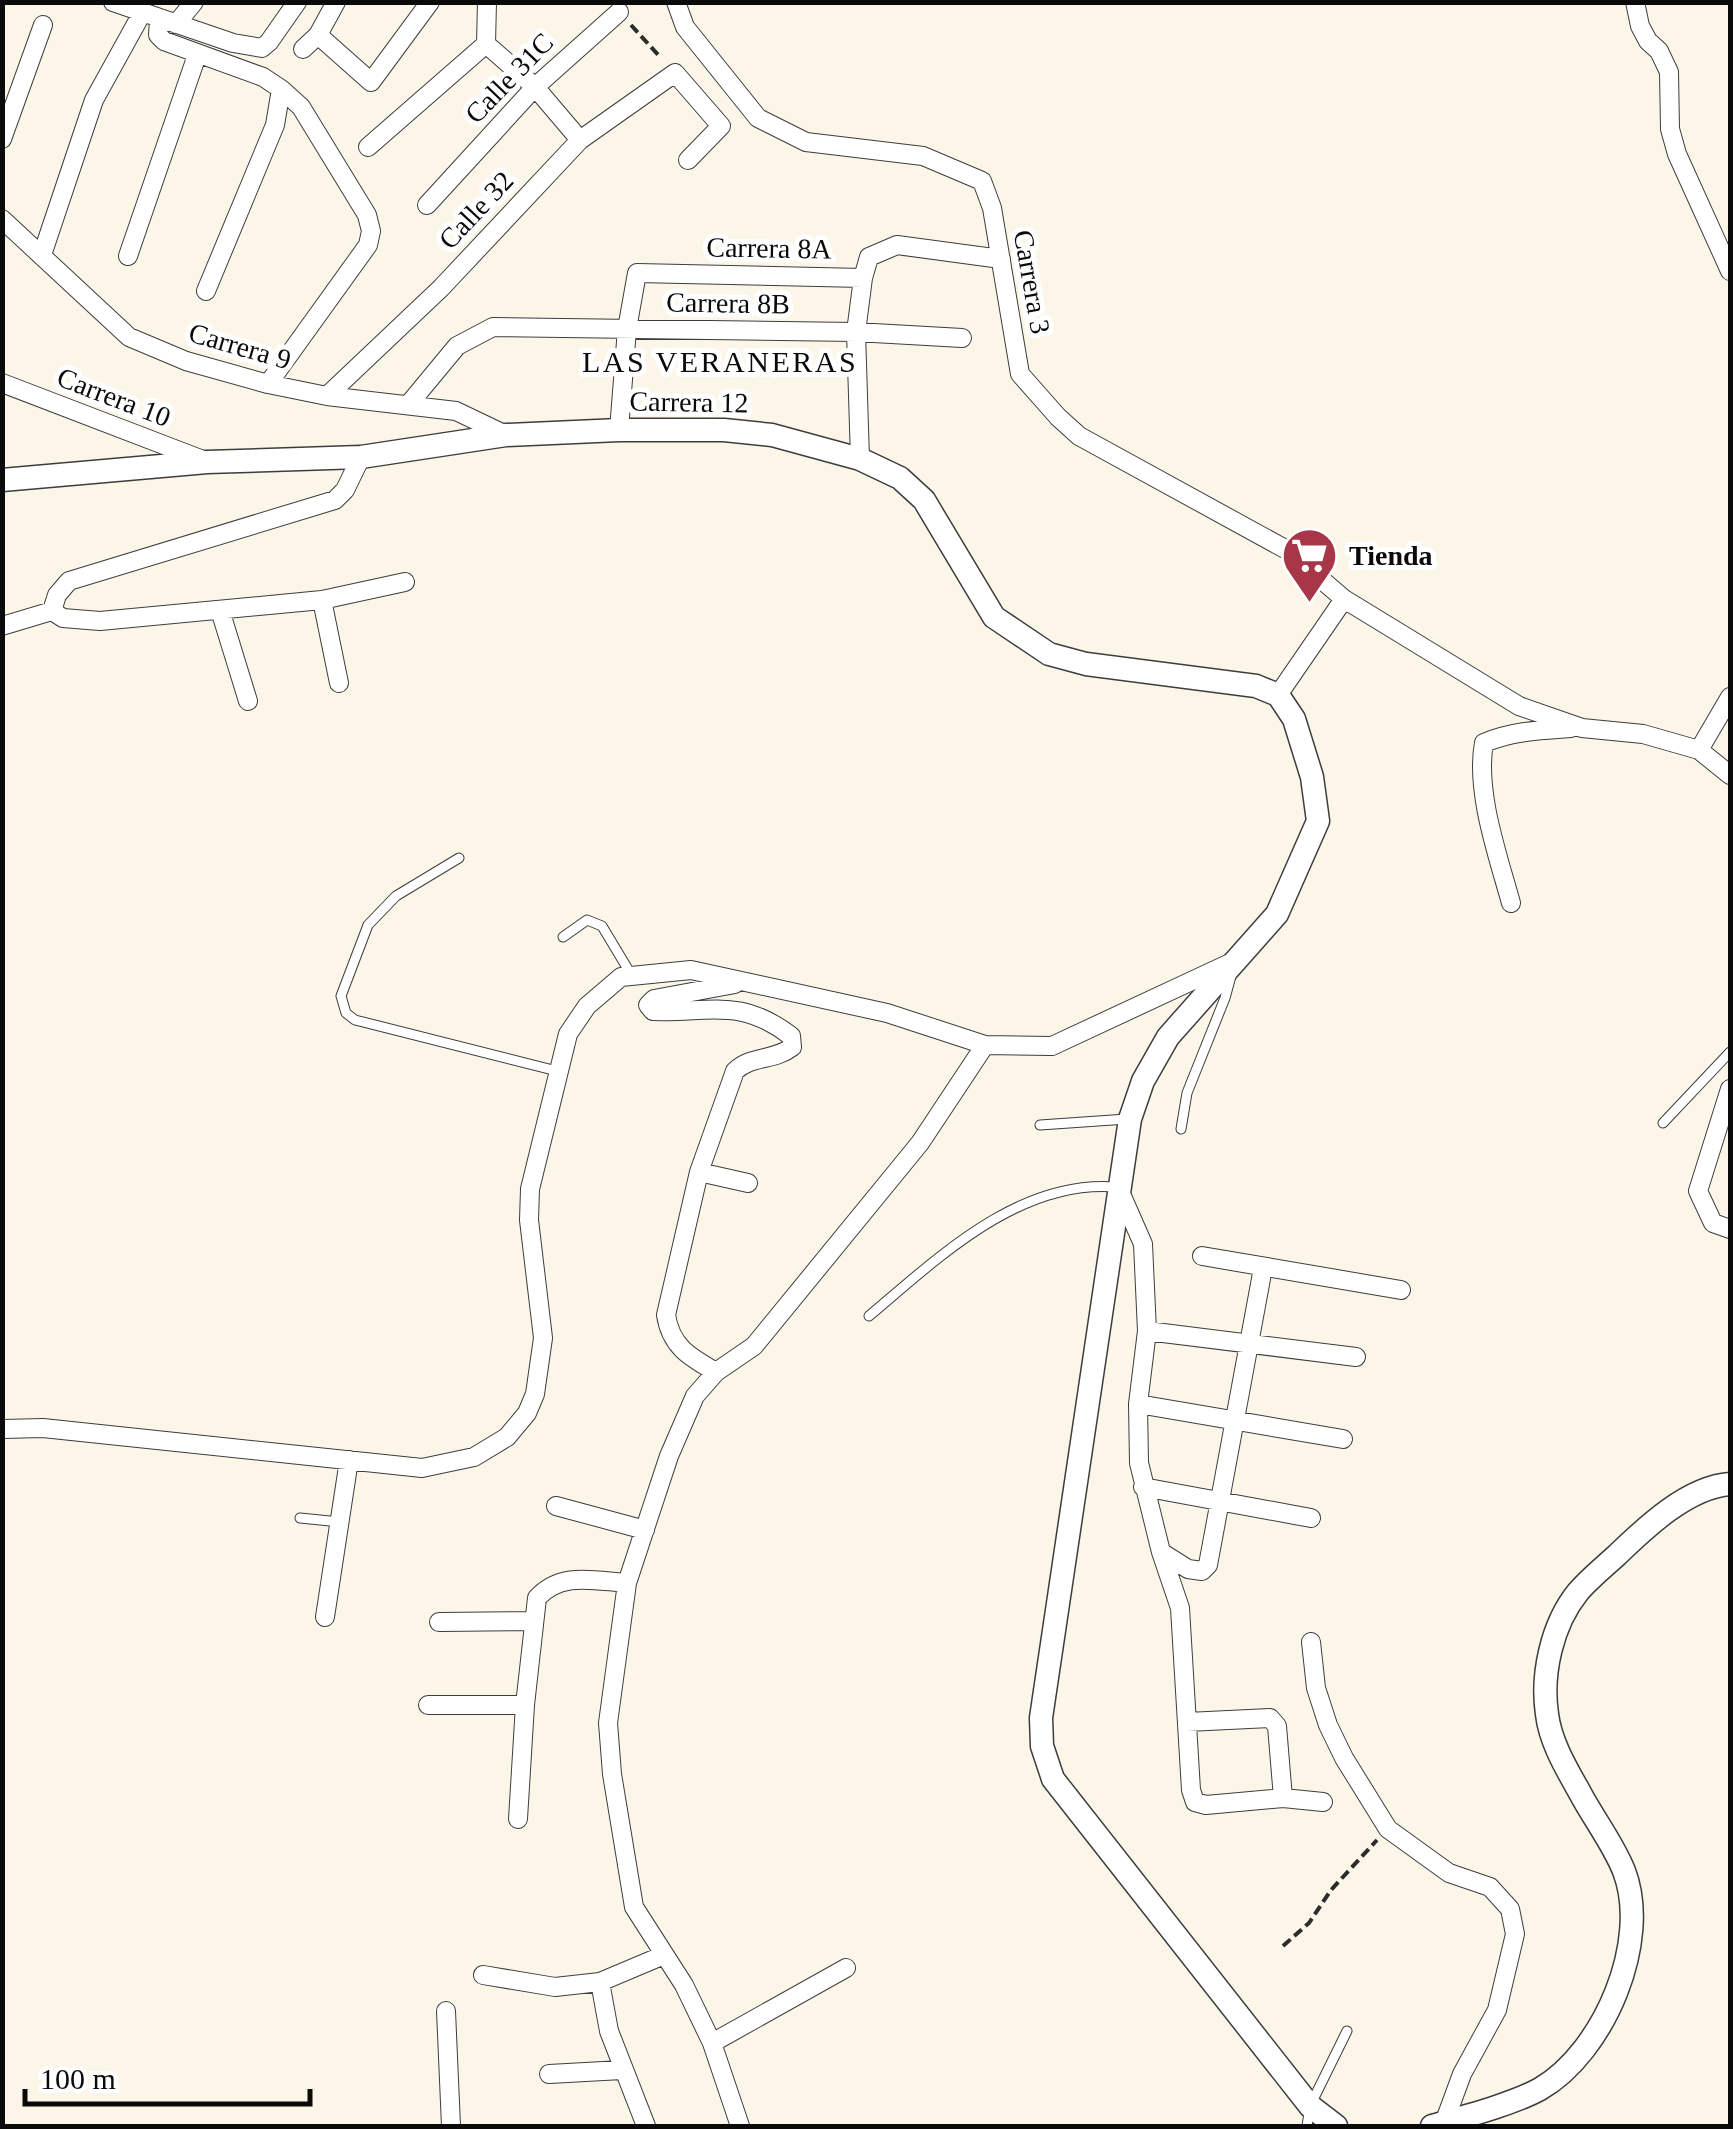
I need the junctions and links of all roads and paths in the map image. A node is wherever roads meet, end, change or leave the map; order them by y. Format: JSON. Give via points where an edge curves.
{"nodes":[{"id":1,"x":113,"y":2,"type":"edge"},
{"id":2,"x":194,"y":2,"type":"edge"},
{"id":3,"x":297,"y":2,"type":"edge"},
{"id":4,"x":336,"y":2,"type":"edge"},
{"id":5,"x":430,"y":2,"type":"edge"},
{"id":6,"x":487,"y":2,"type":"edge"},
{"id":7,"x":676,"y":2,"type":"edge"},
{"id":8,"x":1636,"y":2,"type":"edge"},
{"id":9,"x":618,"y":12,"type":"joint"},
{"id":10,"x":159,"y":20,"type":"junction"},
{"id":11,"x":43,"y":25,"type":"dead end"},
{"id":12,"x":318,"y":35,"type":"junction"},
{"id":13,"x":486,"y":44,"type":"junction"},
{"id":14,"x":303,"y":49,"type":"dead end"},
{"id":15,"x":197,"y":55,"type":"junction"},
{"id":16,"x":675,"y":73,"type":"junction"},
{"id":17,"x":535,"y":86,"type":"junction"},
{"id":18,"x":281,"y":89,"type":"junction"},
{"id":19,"x":2,"y":139,"type":"edge"},
{"id":20,"x":580,"y":140,"type":"junction"},
{"id":21,"x":368,"y":147,"type":"dead end"},
{"id":22,"x":688,"y":160,"type":"dead end"},
{"id":23,"x":427,"y":205,"type":"dead end"},
{"id":24,"x":2,"y":219,"type":"edge"},
{"id":25,"x":42,"y":255,"type":"junction"},
{"id":26,"x":128,"y":256,"type":"dead end"},
{"id":27,"x":1000,"y":259,"type":"junction"},
{"id":28,"x":1730,"y":271,"type":"edge"},
{"id":29,"x":864,"y":278,"type":"junction"},
{"id":30,"x":206,"y":291,"type":"dead end"},
{"id":31,"x":628,"y":329,"type":"junction"},
{"id":32,"x":856,"y":332,"type":"junction"},
{"id":33,"x":962,"y":338,"type":"dead end"},
{"id":34,"x":2,"y":383,"type":"edge"},
{"id":35,"x":268,"y":384,"type":"junction"},
{"id":36,"x":327,"y":396,"type":"junction"},
{"id":37,"x":410,"y":404,"type":"junction"},
{"id":38,"x":619,"y":430,"type":"junction"},
{"id":39,"x":506,"y":435,"type":"junction"},
{"id":40,"x":361,"y":457,"type":"junction"},
{"id":41,"x":860,"y":459,"type":"junction"},
{"id":42,"x":207,"y":462,"type":"junction"},
{"id":43,"x":2,"y":480,"type":"edge"},
{"id":44,"x":405,"y":582,"type":"dead end"},
{"id":45,"x":1344,"y":599,"type":"junction"},
{"id":46,"x":322,"y":600,"type":"junction"},
{"id":47,"x":220,"y":610,"type":"junction"},
{"id":48,"x":52,"y":611,"type":"junction"},
{"id":49,"x":2,"y":626,"type":"edge"},
{"id":50,"x":339,"y":684,"type":"dead end"},
{"id":51,"x":1278,"y":695,"type":"junction"},
{"id":52,"x":1730,"y":696,"type":"edge"},
{"id":53,"x":248,"y":701,"type":"dead end"},
{"id":54,"x":1582,"y":728,"type":"junction"},
{"id":55,"x":1698,"y":750,"type":"junction"},
{"id":56,"x":1730,"y":775,"type":"edge"},
{"id":57,"x":459,"y":858,"type":"dead end"},
{"id":58,"x":1511,"y":903,"type":"dead end"},
{"id":59,"x":563,"y":938,"type":"dead end"},
{"id":60,"x":1232,"y":963,"type":"junction"},
{"id":61,"x":632,"y":976,"type":"junction"},
{"id":62,"x":746,"y":982,"type":"junction"},
{"id":63,"x":984,"y":1045,"type":"junction"},
{"id":64,"x":1730,"y":1052,"type":"edge"},
{"id":65,"x":557,"y":1072,"type":"junction"},
{"id":66,"x":1730,"y":1089,"type":"edge"},
{"id":67,"x":1130,"y":1119,"type":"junction"},
{"id":68,"x":1663,"y":1124,"type":"dead end"},
{"id":69,"x":1040,"y":1125,"type":"dead end"},
{"id":70,"x":1182,"y":1129,"type":"dead end"},
{"id":71,"x":699,"y":1172,"type":"junction"},
{"id":72,"x":748,"y":1183,"type":"dead end"},
{"id":73,"x":1118,"y":1187,"type":"junction"},
{"id":74,"x":1730,"y":1229,"type":"edge"},
{"id":75,"x":1202,"y":1256,"type":"dead end"},
{"id":76,"x":1263,"y":1268,"type":"junction"},
{"id":77,"x":1401,"y":1290,"type":"dead end"},
{"id":78,"x":869,"y":1316,"type":"dead end"},
{"id":79,"x":1147,"y":1331,"type":"junction"},
{"id":80,"x":1249,"y":1346,"type":"junction"},
{"id":81,"x":1356,"y":1358,"type":"dead end"},
{"id":82,"x":716,"y":1372,"type":"junction"},
{"id":83,"x":1138,"y":1404,"type":"junction"},
{"id":84,"x":1235,"y":1422,"type":"junction"},
{"id":85,"x":2,"y":1429,"type":"edge"},
{"id":86,"x":1343,"y":1439,"type":"dead end"},
{"id":87,"x":349,"y":1460,"type":"junction"},
{"id":88,"x":1730,"y":1484,"type":"edge"},
{"id":89,"x":1143,"y":1487,"type":"junction"},
{"id":90,"x":1221,"y":1503,"type":"junction"},
{"id":91,"x":556,"y":1506,"type":"dead end"},
{"id":92,"x":300,"y":1518,"type":"dead end"},
{"id":93,"x":1311,"y":1518,"type":"dead end"},
{"id":94,"x":340,"y":1522,"type":"junction"},
{"id":95,"x":645,"y":1530,"type":"junction"},
{"id":96,"x":1161,"y":1552,"type":"junction"},
{"id":97,"x":628,"y":1583,"type":"junction"},
{"id":98,"x":325,"y":1618,"type":"dead end"},
{"id":99,"x":534,"y":1621,"type":"junction"},
{"id":100,"x":439,"y":1622,"type":"dead end"},
{"id":101,"x":1311,"y":1642,"type":"dead end"},
{"id":102,"x":428,"y":1705,"type":"dead end"},
{"id":103,"x":525,"y":1705,"type":"junction"},
{"id":104,"x":1186,"y":1722,"type":"junction"},
{"id":105,"x":1284,"y":1798,"type":"junction"},
{"id":106,"x":1323,"y":1802,"type":"dead end"},
{"id":107,"x":518,"y":1819,"type":"dead end"},
{"id":108,"x":1388,"y":1829,"type":"junction"},
{"id":109,"x":1283,"y":1946,"type":"dead end"},
{"id":110,"x":664,"y":1955,"type":"junction"},
{"id":111,"x":846,"y":1968,"type":"dead end"},
{"id":112,"x":483,"y":1975,"type":"dead end"},
{"id":113,"x":600,"y":1982,"type":"junction"},
{"id":114,"x":446,"y":2011,"type":"dead end"},
{"id":115,"x":1347,"y":2031,"type":"dead end"},
{"id":116,"x":712,"y":2044,"type":"junction"},
{"id":117,"x":622,"y":2070,"type":"junction"},
{"id":118,"x":549,"y":2074,"type":"dead end"},
{"id":119,"x":1309,"y":2116,"type":"edge"},
{"id":120,"x":1438,"y":2125,"type":"edge"},
{"id":121,"x":452,"y":2126,"type":"edge"},
{"id":122,"x":646,"y":2126,"type":"edge"},
{"id":123,"x":740,"y":2126,"type":"edge"},
{"id":124,"x":1336,"y":2126,"type":"edge"}],
"edges":[{"from":1,"to":10,"type":"street"},
{"from":2,"to":10,"type":"street"},
{"from":3,"to":10,"type":"street","via":[[262,48]]},
{"from":4,"to":12,"type":"street"},
{"from":5,"to":12,"type":"street","via":[[371,82]]},
{"from":6,"to":13,"type":"street"},
{"from":7,"to":27,"type":"street","name":"Carrera 3","via":[[685,26],[758,118],[806,142],[924,156],[982,181]]},
{"from":8,"to":28,"type":"street","via":[[1640,26],[1669,72],[1677,154]]},
{"from":9,"to":16,"type":"path"},
{"from":9,"to":17,"type":"street","name":"Calle 31C"},
{"from":10,"to":15,"type":"street","via":[[164,41]]},
{"from":10,"to":25,"type":"street","via":[[94,100]]},
{"from":11,"to":19,"type":"street"},
{"from":12,"to":14,"type":"street"},
{"from":13,"to":17,"type":"street"},
{"from":13,"to":21,"type":"street"},
{"from":15,"to":18,"type":"street"},
{"from":15,"to":26,"type":"street"},
{"from":16,"to":20,"type":"street","name":"Calle 32"},
{"from":16,"to":22,"type":"street","via":[[721,126]]},
{"from":17,"to":20,"type":"street"},
{"from":17,"to":23,"type":"street","name":"Calle 31C"},
{"from":18,"to":30,"type":"street","via":[[275,126]]},
{"from":18,"to":35,"type":"street","via":[[302,107],[371,231],[368,245]]},
{"from":20,"to":36,"type":"street","name":"Calle 32","via":[[442,288]]},
{"from":24,"to":25,"type":"street","name":"Carrera 9"},
{"from":25,"to":35,"type":"street","name":"Carrera 9","via":[[129,337]]},
{"from":27,"to":29,"type":"street","name":"Carrera 8A","via":[[897,245],[870,257]]},
{"from":27,"to":45,"type":"street","name":"Carrera 3","via":[[1020,374],[1058,417],[1079,436],[1287,550]]},
{"from":29,"to":31,"type":"street","name":"Carrera 8A","via":[[638,272]]},
{"from":29,"to":32,"type":"street"},
{"from":31,"to":32,"type":"street","name":"Carrera 8B"},
{"from":31,"to":37,"type":"street","name":"Carrera 8B","via":[[493,327],[457,346]]},
{"from":31,"to":38,"type":"street"},
{"from":32,"to":33,"type":"street","name":"Carrera 8B"},
{"from":32,"to":41,"type":"street"},
{"from":34,"to":42,"type":"street","name":"Carrera 10"},
{"from":35,"to":36,"type":"street","name":"Carrera 9"},
{"from":36,"to":37,"type":"street","name":"Carrera 9"},
{"from":37,"to":39,"type":"street","name":"Carrera 9","via":[[456,411]]},
{"from":38,"to":39,"type":"street","name":"Carrera 12"},
{"from":38,"to":41,"type":"street","name":"Carrera 12","via":[[772,435]]},
{"from":39,"to":40,"type":"street","name":"Carrera 12"},
{"from":40,"to":42,"type":"street","name":"Carrera 12"},
{"from":40,"to":48,"type":"street","via":[[335,500],[68,581]]},
{"from":41,"to":51,"type":"street","name":"Carrera 12","via":[[900,478],[924,500],[994,617],[1050,654]]},
{"from":42,"to":43,"type":"street","name":"Carrera 12"},
{"from":44,"to":46,"type":"street"},
{"from":45,"to":51,"type":"street"},
{"from":45,"to":54,"type":"street","name":"Carrera 3","via":[[1519,706]]},
{"from":46,"to":47,"type":"street"},
{"from":46,"to":50,"type":"street"},
{"from":47,"to":48,"type":"street","via":[[100,622]]},
{"from":47,"to":53,"type":"street"},
{"from":48,"to":49,"type":"street"},
{"from":51,"to":60,"type":"street","via":[[1294,719],[1318,820],[1277,914]]},
{"from":52,"to":55,"type":"street"},
{"from":54,"to":55,"type":"street","via":[[1643,734]]},
{"from":54,"to":58,"type":"street","via":[[1484,743],[1491,829]]},
{"from":55,"to":56,"type":"street"},
{"from":57,"to":65,"type":"lane","via":[[396,896],[368,925],[341,996],[346,1013]]},
{"from":59,"to":61,"type":"lane","via":[[587,920],[602,926]]},
{"from":60,"to":63,"type":"street","via":[[1052,1046]]},
{"from":60,"to":67,"type":"street","via":[[1168,1037]]},
{"from":60,"to":70,"type":"lane","via":[[1226,998],[1187,1093]]},
{"from":61,"to":62,"type":"street","via":[[691,970]]},
{"from":61,"to":65,"type":"street","via":[[621,977],[587,1006],[568,1034]]},
{"from":62,"to":63,"type":"street","via":[[887,1014]]},
{"from":62,"to":71,"type":"street","via":[[648,1004],[653,1011],[752,1012],[791,1036],[792,1047],[783,1054],[746,1061],[734,1071]]},
{"from":63,"to":82,"type":"street","via":[[920,1143],[754,1346]]},
{"from":64,"to":68,"type":"lane"},
{"from":65,"to":87,"type":"street","via":[[530,1189],[542,1338],[536,1394],[527,1413],[506,1438],[474,1457],[422,1468]]},
{"from":66,"to":74,"type":"street","via":[[1698,1191],[1713,1223]]},
{"from":67,"to":69,"type":"lane"},
{"from":67,"to":73,"type":"street"},
{"from":71,"to":72,"type":"street"},
{"from":71,"to":82,"type":"street","via":[[666,1315],[680,1351]]},
{"from":73,"to":78,"type":"lane","via":[[1076,1186],[993,1220]]},
{"from":73,"to":79,"type":"street","via":[[1143,1244]]},
{"from":73,"to":119,"type":"street","via":[[1042,1746],[1053,1779]]},
{"from":75,"to":76,"type":"street"},
{"from":76,"to":77,"type":"street"},
{"from":76,"to":80,"type":"street"},
{"from":79,"to":80,"type":"street"},
{"from":79,"to":83,"type":"street"},
{"from":80,"to":81,"type":"street"},
{"from":80,"to":84,"type":"street"},
{"from":82,"to":95,"type":"street","via":[[695,1396]]},
{"from":83,"to":84,"type":"street"},
{"from":83,"to":89,"type":"street"},
{"from":84,"to":86,"type":"street"},
{"from":84,"to":90,"type":"street"},
{"from":85,"to":87,"type":"street"},
{"from":87,"to":94,"type":"street"},
{"from":88,"to":120,"type":"street","via":[[1688,1498],[1630,1542],[1578,1592],[1557,1628],[1547,1669],[1547,1715],[1557,1749],[1624,1870],[1632,1903],[1626,1964],[1595,2034],[1571,2066],[1538,2090]]},
{"from":89,"to":90,"type":"street"},
{"from":89,"to":96,"type":"street"},
{"from":90,"to":93,"type":"street"},
{"from":90,"to":96,"type":"street","via":[[1202,1571]]},
{"from":91,"to":95,"type":"street"},
{"from":92,"to":94,"type":"lane"},
{"from":94,"to":98,"type":"street"},
{"from":95,"to":97,"type":"street"},
{"from":96,"to":104,"type":"street","via":[[1180,1608]]},
{"from":97,"to":99,"type":"street","via":[[567,1579],[548,1586]]},
{"from":97,"to":110,"type":"street","via":[[608,1724],[612,1774],[634,1907]]},
{"from":99,"to":100,"type":"street"},
{"from":99,"to":103,"type":"street"},
{"from":101,"to":108,"type":"street","via":[[1328,1724]]},
{"from":102,"to":103,"type":"street"},
{"from":103,"to":107,"type":"street"},
{"from":104,"to":105,"type":"street","via":[[1270,1718],[1277,1726]]},
{"from":104,"to":105,"type":"street","via":[[1195,1802]]},
{"from":105,"to":106,"type":"street"},
{"from":108,"to":109,"type":"path"},
{"from":108,"to":120,"type":"street","via":[[1449,1873],[1490,1886],[1510,1908],[1515,1934],[1497,2010]]},
{"from":110,"to":113,"type":"street"},
{"from":110,"to":116,"type":"street"},
{"from":111,"to":116,"type":"street"},
{"from":112,"to":113,"type":"street","via":[[555,1987]]},
{"from":113,"to":117,"type":"street"},
{"from":114,"to":121,"type":"street"},
{"from":115,"to":119,"type":"lane"},
{"from":116,"to":123,"type":"street"},
{"from":117,"to":118,"type":"street"},
{"from":117,"to":122,"type":"street"},
{"from":119,"to":124,"type":"street"}]}
